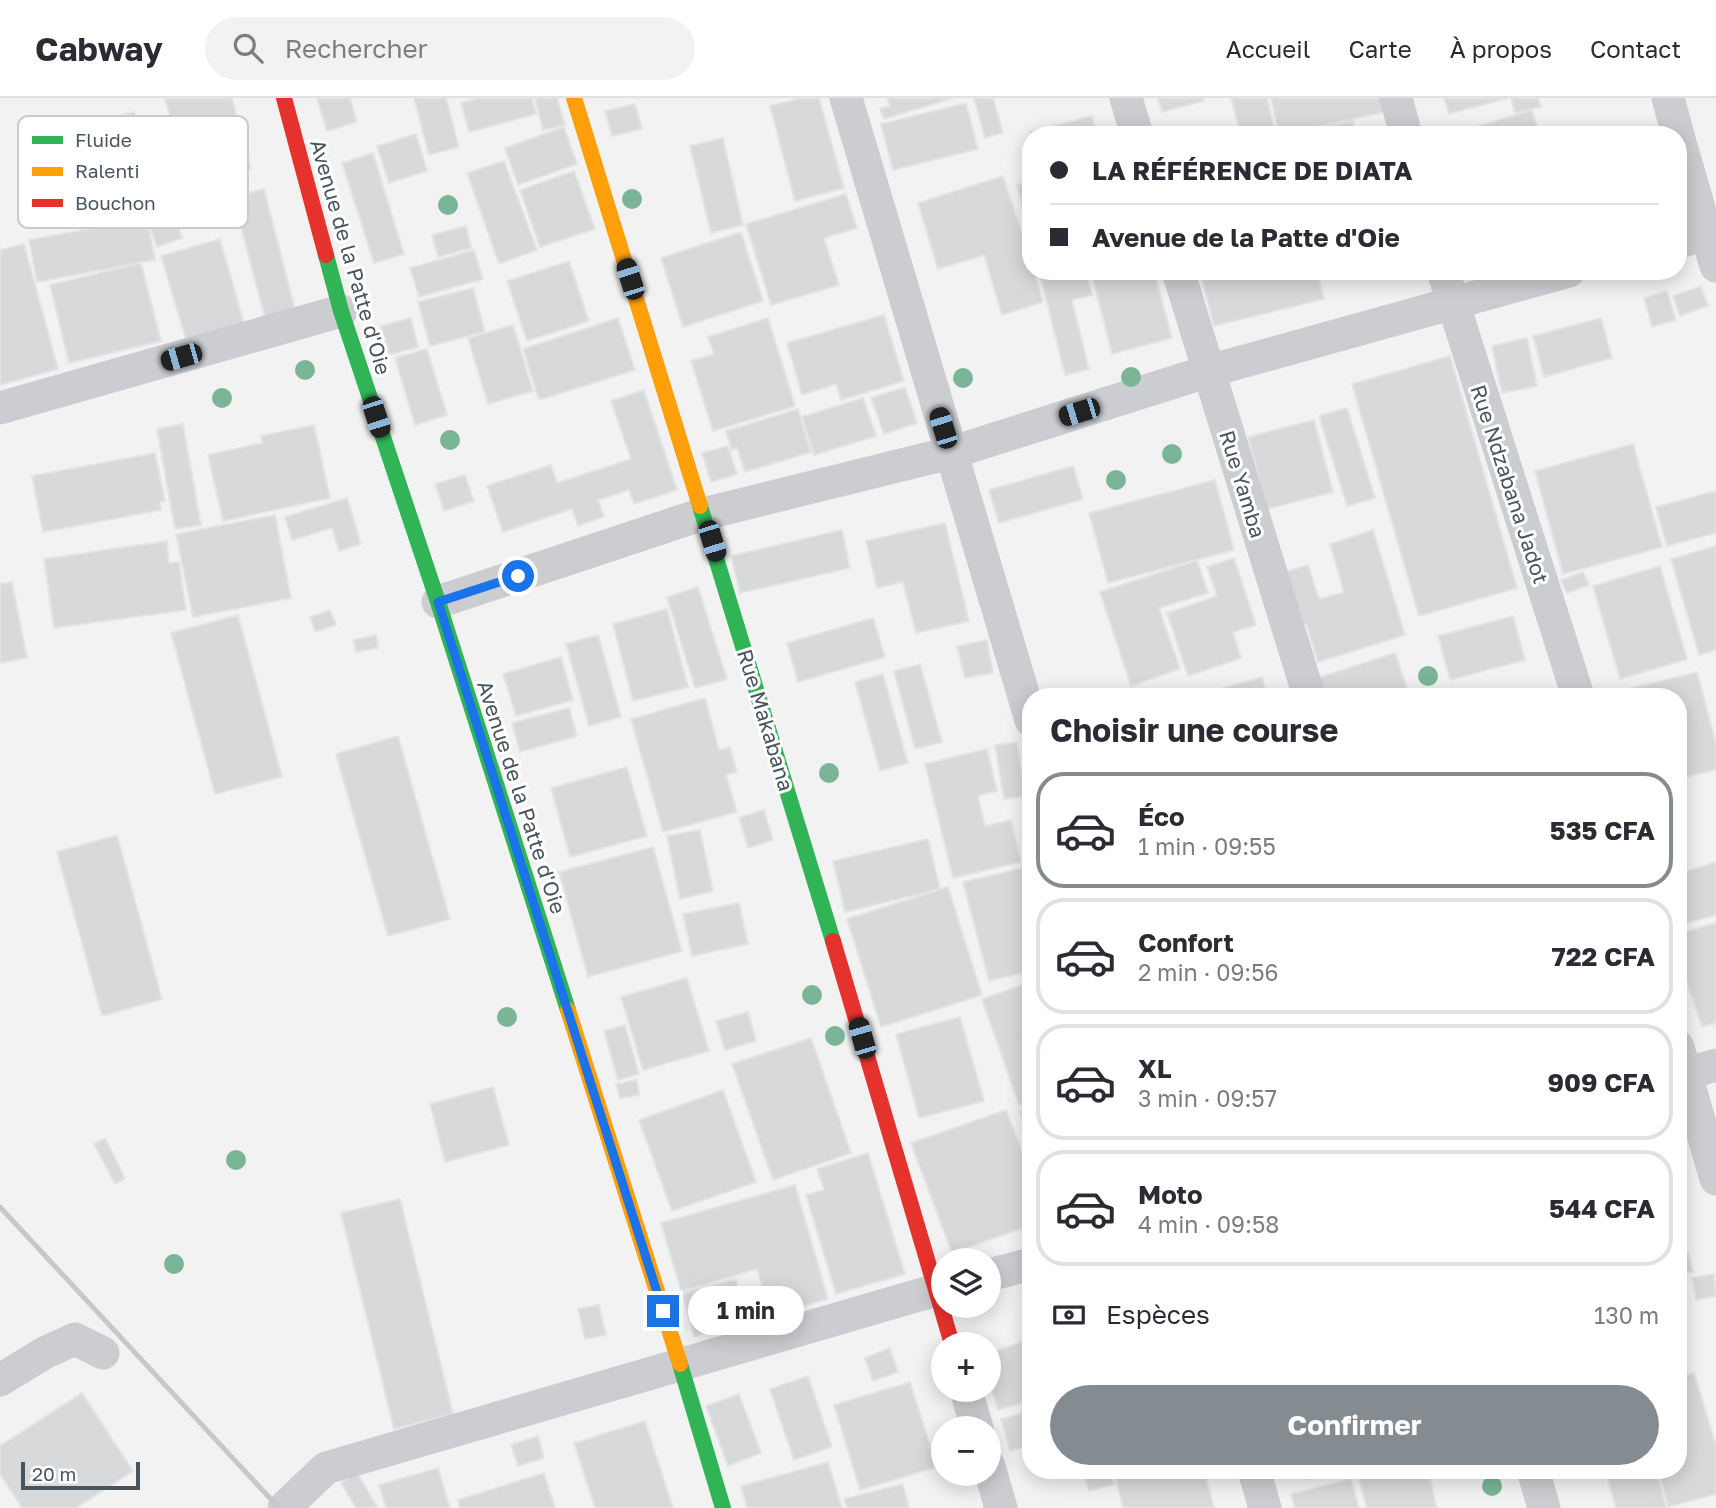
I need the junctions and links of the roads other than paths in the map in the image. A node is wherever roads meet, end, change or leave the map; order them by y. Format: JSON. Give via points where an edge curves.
{"nodes":[{"id":1,"x":284,"y":98,"type":"edge"},
{"id":2,"x":574,"y":98,"type":"edge"},
{"id":3,"x":846,"y":98,"type":"edge"},
{"id":4,"x":1126,"y":98,"type":"edge"},
{"id":5,"x":1396,"y":98,"type":"edge"},
{"id":6,"x":1668,"y":98,"type":"edge"},
{"id":7,"x":1134,"y":126,"type":"edge"},
{"id":8,"x":1404,"y":126,"type":"edge"},
{"id":9,"x":1676,"y":126,"type":"edge"},
{"id":10,"x":1687,"y":173,"type":"edge"},
{"id":11,"x":1704,"y":244,"type":"edge"},
{"id":12,"x":1181,"y":280,"type":"edge"},
{"id":13,"x":1500,"y":280,"type":"edge"},
{"id":14,"x":1447,"y":287,"type":"edge"},
{"id":15,"x":341,"y":311,"type":"junction"},
{"id":16,"x":1209,"y":371,"type":"junction"},
{"id":17,"x":0,"y":408,"type":"edge"},
{"id":18,"x":950,"y":453,"type":"junction"},
{"id":19,"x":704,"y":514,"type":"junction"},
{"id":20,"x":438,"y":602,"type":"junction"},
{"id":21,"x":1307,"y":688,"type":"edge"},
{"id":22,"x":1575,"y":688,"type":"edge"},
{"id":23,"x":1022,"y":689,"type":"edge"},
{"id":24,"x":1690,"y":1066,"type":"edge"},
{"id":25,"x":1716,"y":1180,"type":"edge"},
{"id":26,"x":931,"y":1259,"type":"edge"},
{"id":27,"x":1022,"y":1266,"type":"edge"},
{"id":28,"x":1001,"y":1272,"type":"edge"},
{"id":29,"x":931,"y":1292,"type":"edge"},
{"id":30,"x":103,"y":1353,"type":"dead end"},
{"id":31,"x":680,"y":1364,"type":"junction"},
{"id":32,"x":0,"y":1380,"type":"edge"},
{"id":33,"x":1257,"y":1479,"type":"edge"},
{"id":34,"x":1536,"y":1479,"type":"edge"},
{"id":35,"x":995,"y":1486,"type":"edge"},
{"id":36,"x":284,"y":1508,"type":"edge"},
{"id":37,"x":723,"y":1508,"type":"edge"},
{"id":38,"x":1002,"y":1508,"type":"edge"},
{"id":39,"x":1265,"y":1508,"type":"edge"},
{"id":40,"x":1544,"y":1508,"type":"edge"}],
"edges":[{"from":1,"to":15,"type":"street","name":"Avenue de la Patte d'Oie"},
{"from":2,"to":19,"type":"street","name":"Rue Makabana"},
{"from":3,"to":18,"type":"street"},
{"from":4,"to":7,"type":"street"},
{"from":5,"to":8,"type":"street"},
{"from":6,"to":9,"type":"street"},
{"from":10,"to":11,"type":"street"},
{"from":12,"to":16,"type":"street","name":"Rue Yamba"},
{"from":13,"to":14,"type":"street"},
{"from":14,"to":16,"type":"street"},
{"from":14,"to":22,"type":"street","name":"Rue Ndzabana Jadot"},
{"from":15,"to":17,"type":"street"},
{"from":15,"to":20,"type":"street","name":"Avenue de la Patte d'Oie"},
{"from":16,"to":18,"type":"street"},
{"from":16,"to":21,"type":"street","name":"Rue Yamba"},
{"from":18,"to":19,"type":"street"},
{"from":18,"to":23,"type":"street"},
{"from":19,"to":20,"type":"street"},
{"from":19,"to":26,"type":"street","name":"Rue Makabana"},
{"from":20,"to":31,"type":"street","name":"Avenue de la Patte d'Oie"},
{"from":24,"to":25,"type":"street"},
{"from":27,"to":28,"type":"street"},
{"from":29,"to":31,"type":"street"},
{"from":30,"to":32,"type":"street","via":[[75,1339]]},
{"from":31,"to":36,"type":"street","via":[[326,1468]]},
{"from":31,"to":37,"type":"street","name":"Avenue de la Patte d'Oie"},
{"from":33,"to":39,"type":"street"},
{"from":34,"to":40,"type":"street"},
{"from":35,"to":38,"type":"street"}]}
